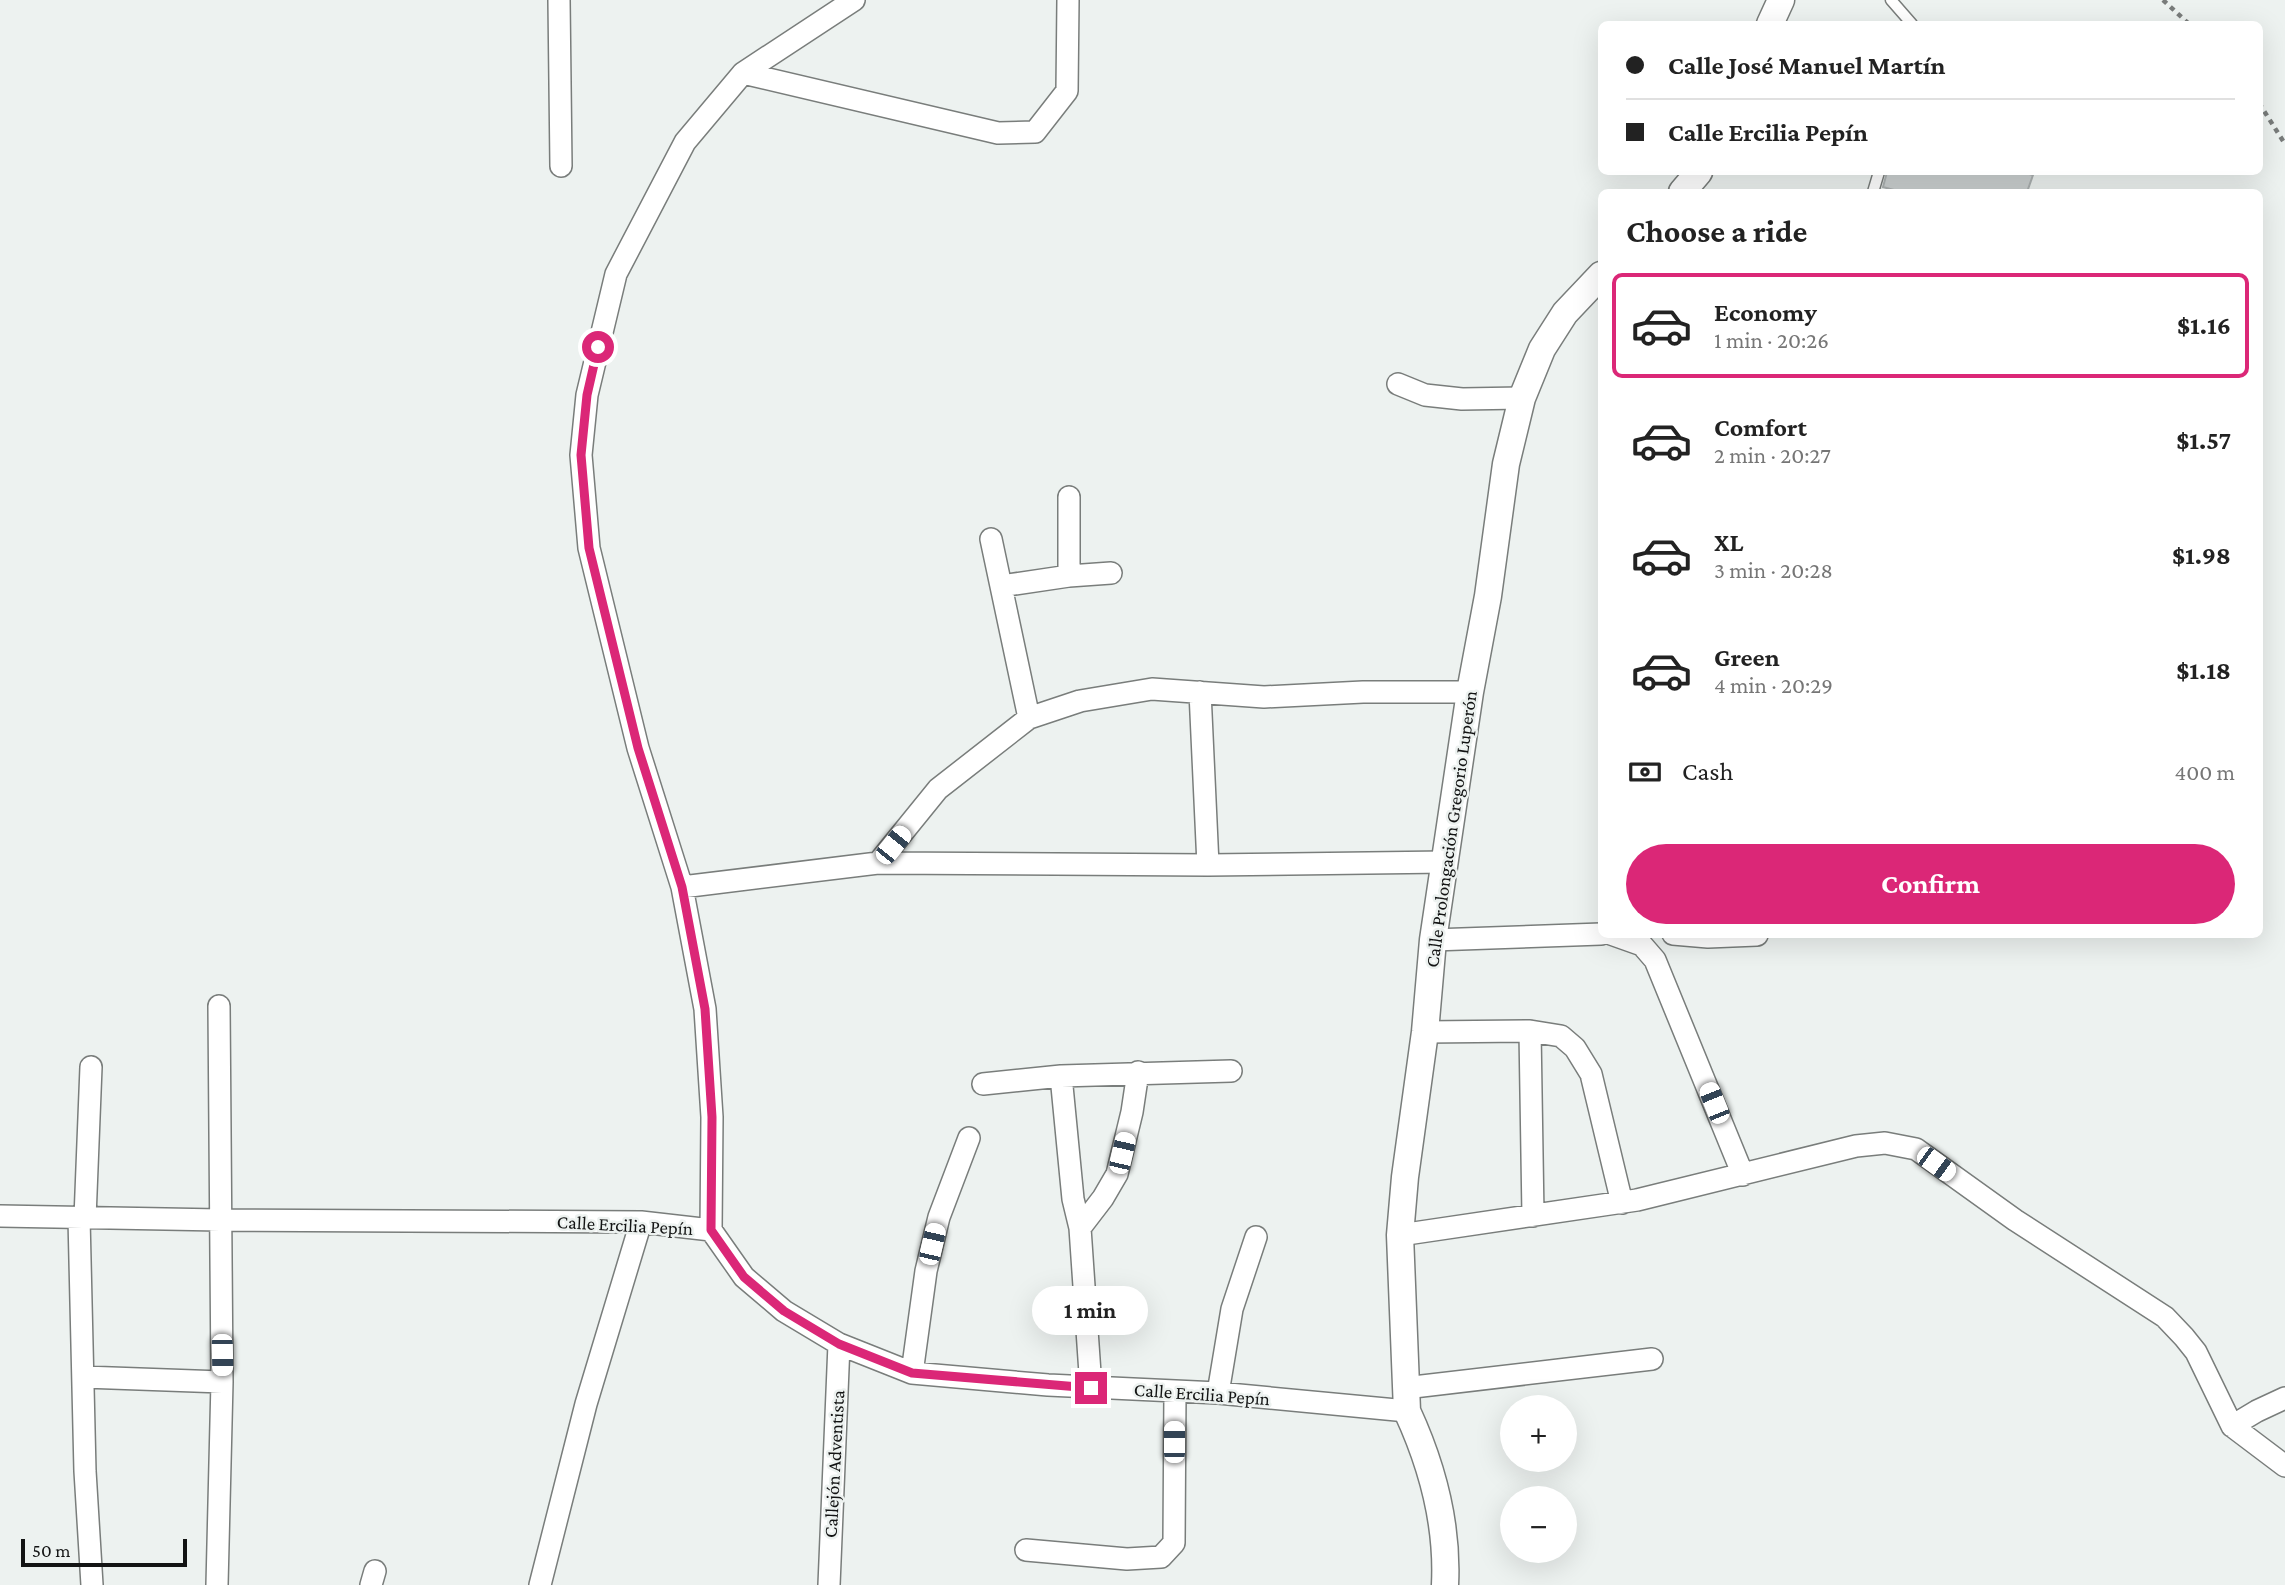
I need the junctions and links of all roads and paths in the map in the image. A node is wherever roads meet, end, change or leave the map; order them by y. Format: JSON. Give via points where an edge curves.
{"nodes":[{"id":1,"x":559,"y":0,"type":"edge"},
{"id":2,"x":854,"y":0,"type":"edge"},
{"id":3,"x":1068,"y":0,"type":"edge"},
{"id":4,"x":1781,"y":0,"type":"edge"},
{"id":5,"x":1891,"y":0,"type":"edge"},
{"id":6,"x":2164,"y":0,"type":"edge"},
{"id":7,"x":1771,"y":21,"type":"edge"},
{"id":8,"x":1909,"y":21,"type":"edge"},
{"id":9,"x":2186,"y":21,"type":"edge"},
{"id":10,"x":743,"y":73,"type":"junction"},
{"id":11,"x":2263,"y":109,"type":"edge"},
{"id":12,"x":2285,"y":144,"type":"edge"},
{"id":13,"x":561,"y":166,"type":"dead end"},
{"id":14,"x":1696,"y":175,"type":"edge"},
{"id":15,"x":1685,"y":189,"type":"edge"},
{"id":16,"x":1598,"y":278,"type":"edge"},
{"id":17,"x":1398,"y":384,"type":"dead end"},
{"id":18,"x":1522,"y":398,"type":"junction"},
{"id":19,"x":1069,"y":497,"type":"dead end"},
{"id":20,"x":991,"y":539,"type":"dead end"},
{"id":21,"x":1111,"y":573,"type":"dead end"},
{"id":22,"x":1069,"y":576,"type":"junction"},
{"id":23,"x":1001,"y":586,"type":"junction"},
{"id":24,"x":1200,"y":692,"type":"junction"},
{"id":25,"x":1470,"y":692,"type":"junction"},
{"id":26,"x":1029,"y":718,"type":"junction"},
{"id":27,"x":1446,"y":862,"type":"junction"},
{"id":28,"x":878,"y":863,"type":"junction"},
{"id":29,"x":1208,"y":865,"type":"junction"},
{"id":30,"x":682,"y":887,"type":"junction"},
{"id":31,"x":1598,"y":934,"type":"edge"},
{"id":32,"x":1433,"y":940,"type":"junction"},
{"id":33,"x":1650,"y":940,"type":"edge"},
{"id":34,"x":219,"y":1006,"type":"dead end"},
{"id":35,"x":1530,"y":1031,"type":"junction"},
{"id":36,"x":1425,"y":1032,"type":"junction"},
{"id":37,"x":92,"y":1067,"type":"dead end"},
{"id":38,"x":1231,"y":1071,"type":"dead end"},
{"id":39,"x":1138,"y":1072,"type":"junction"},
{"id":40,"x":1061,"y":1076,"type":"junction"},
{"id":41,"x":983,"y":1084,"type":"dead end"},
{"id":42,"x":969,"y":1138,"type":"dead end"},
{"id":43,"x":1743,"y":1175,"type":"junction"},
{"id":44,"x":1622,"y":1203,"type":"junction"},
{"id":45,"x":0,"y":1216,"type":"edge"},
{"id":46,"x":1533,"y":1216,"type":"junction"},
{"id":47,"x":82,"y":1219,"type":"junction"},
{"id":48,"x":220,"y":1220,"type":"junction"},
{"id":49,"x":641,"y":1222,"type":"junction"},
{"id":50,"x":1080,"y":1228,"type":"junction"},
{"id":51,"x":711,"y":1230,"type":"junction"},
{"id":52,"x":1401,"y":1235,"type":"junction"},
{"id":53,"x":1256,"y":1237,"type":"dead end"},
{"id":54,"x":839,"y":1344,"type":"junction"},
{"id":55,"x":1652,"y":1359,"type":"dead end"},
{"id":56,"x":912,"y":1373,"type":"junction"},
{"id":57,"x":84,"y":1377,"type":"junction"},
{"id":58,"x":222,"y":1382,"type":"junction"},
{"id":59,"x":1091,"y":1388,"type":"junction"},
{"id":60,"x":1175,"y":1392,"type":"junction"},
{"id":61,"x":1218,"y":1393,"type":"junction"},
{"id":62,"x":2285,"y":1398,"type":"edge"},
{"id":63,"x":1406,"y":1399,"type":"junction"},
{"id":64,"x":2232,"y":1426,"type":"junction"},
{"id":65,"x":2285,"y":1466,"type":"edge"},
{"id":66,"x":1026,"y":1550,"type":"dead end"},
{"id":67,"x":545,"y":1582,"type":"edge"},
{"id":68,"x":92,"y":1585,"type":"edge"},
{"id":69,"x":217,"y":1585,"type":"edge"},
{"id":70,"x":829,"y":1585,"type":"edge"},
{"id":71,"x":1446,"y":1585,"type":"edge"}],
"edges":[{"from":1,"to":13,"type":"street"},
{"from":2,"to":10,"type":"street"},
{"from":3,"to":10,"type":"street","via":[[1067,91],[1035,132],[998,132]]},
{"from":4,"to":7,"type":"street"},
{"from":5,"to":8,"type":"lane"},
{"from":6,"to":9,"type":"path"},
{"from":10,"to":30,"type":"street","via":[[685,142],[616,274],[587,395],[581,455],[589,548],[638,748]]},
{"from":11,"to":12,"type":"path"},
{"from":14,"to":15,"type":"street"},
{"from":16,"to":18,"type":"street","name":"Calle Prolongación Gregorio Luperón","via":[[1565,313],[1542,349]]},
{"from":17,"to":18,"type":"street","via":[[1425,395]]},
{"from":18,"to":25,"type":"street","name":"Calle Prolongación Gregorio Luperón","via":[[1506,464]]},
{"from":19,"to":22,"type":"street"},
{"from":20,"to":23,"type":"street"},
{"from":21,"to":22,"type":"street"},
{"from":22,"to":23,"type":"street"},
{"from":23,"to":26,"type":"street"},
{"from":24,"to":25,"type":"street","via":[[1264,696]]},
{"from":24,"to":26,"type":"street","via":[[1152,689],[1080,701]]},
{"from":24,"to":29,"type":"street"},
{"from":25,"to":27,"type":"street","name":"Calle Prolongación Gregorio Luperón"},
{"from":26,"to":28,"type":"street","via":[[938,789]]},
{"from":27,"to":29,"type":"street"},
{"from":27,"to":32,"type":"street","name":"Calle Prolongación Gregorio Luperón"},
{"from":28,"to":29,"type":"street"},
{"from":28,"to":30,"type":"street"},
{"from":30,"to":51,"type":"street","via":[[705,1009],[712,1117]]},
{"from":31,"to":32,"type":"street"},
{"from":32,"to":36,"type":"street","name":"Calle Prolongación Gregorio Luperón"},
{"from":33,"to":43,"type":"street","via":[[1654,960]]},
{"from":34,"to":48,"type":"street"},
{"from":35,"to":36,"type":"street"},
{"from":35,"to":44,"type":"street","via":[[1561,1036],[1576,1048],[1591,1074]]},
{"from":35,"to":46,"type":"street"},
{"from":36,"to":52,"type":"street","name":"Calle Prolongación Gregorio Luperón"},
{"from":37,"to":47,"type":"street"},
{"from":38,"to":39,"type":"street"},
{"from":39,"to":40,"type":"street"},
{"from":39,"to":50,"type":"street","via":[[1117,1174]]},
{"from":40,"to":41,"type":"street"},
{"from":40,"to":50,"type":"street"},
{"from":42,"to":56,"type":"street","via":[[939,1217],[926,1271]]},
{"from":43,"to":44,"type":"street"},
{"from":43,"to":64,"type":"street","via":[[1856,1146],[1885,1143],[1916,1149],[2165,1317],[2196,1353]]},
{"from":44,"to":46,"type":"street"},
{"from":45,"to":47,"type":"street","name":"Calle Ercilia Pepín"},
{"from":46,"to":52,"type":"street"},
{"from":47,"to":48,"type":"street","name":"Calle Ercilia Pepín"},
{"from":47,"to":57,"type":"street"},
{"from":48,"to":49,"type":"street","name":"Calle Ercilia Pepín"},
{"from":48,"to":58,"type":"street"},
{"from":49,"to":51,"type":"street","name":"Calle Ercilia Pepín"},
{"from":49,"to":67,"type":"street","via":[[586,1404]]},
{"from":50,"to":59,"type":"street"},
{"from":51,"to":54,"type":"street","name":"Calle Ercilia Pepín","via":[[744,1277],[784,1311]]},
{"from":52,"to":63,"type":"street","name":"Calle Prolongación Gregorio Luperón"},
{"from":53,"to":61,"type":"street","via":[[1232,1309]]},
{"from":54,"to":56,"type":"street","name":"Calle Ercilia Pepín"},
{"from":54,"to":70,"type":"street","name":"Callejón Adventista"},
{"from":55,"to":63,"type":"street","name":"Calle Ercilia Pepín"},
{"from":56,"to":59,"type":"street","name":"Calle Ercilia Pepín"},
{"from":57,"to":58,"type":"street"},
{"from":57,"to":68,"type":"street"},
{"from":58,"to":69,"type":"street"},
{"from":59,"to":60,"type":"street","name":"Calle Ercilia Pepín"},
{"from":60,"to":61,"type":"street","name":"Calle Ercilia Pepín"},
{"from":60,"to":66,"type":"street","via":[[1174,1543],[1161,1557],[1127,1559]]},
{"from":61,"to":63,"type":"street","name":"Calle Ercilia Pepín"},
{"from":62,"to":64,"type":"street"},
{"from":63,"to":71,"type":"street","via":[[1435,1487]]},
{"from":64,"to":65,"type":"street"}]}
